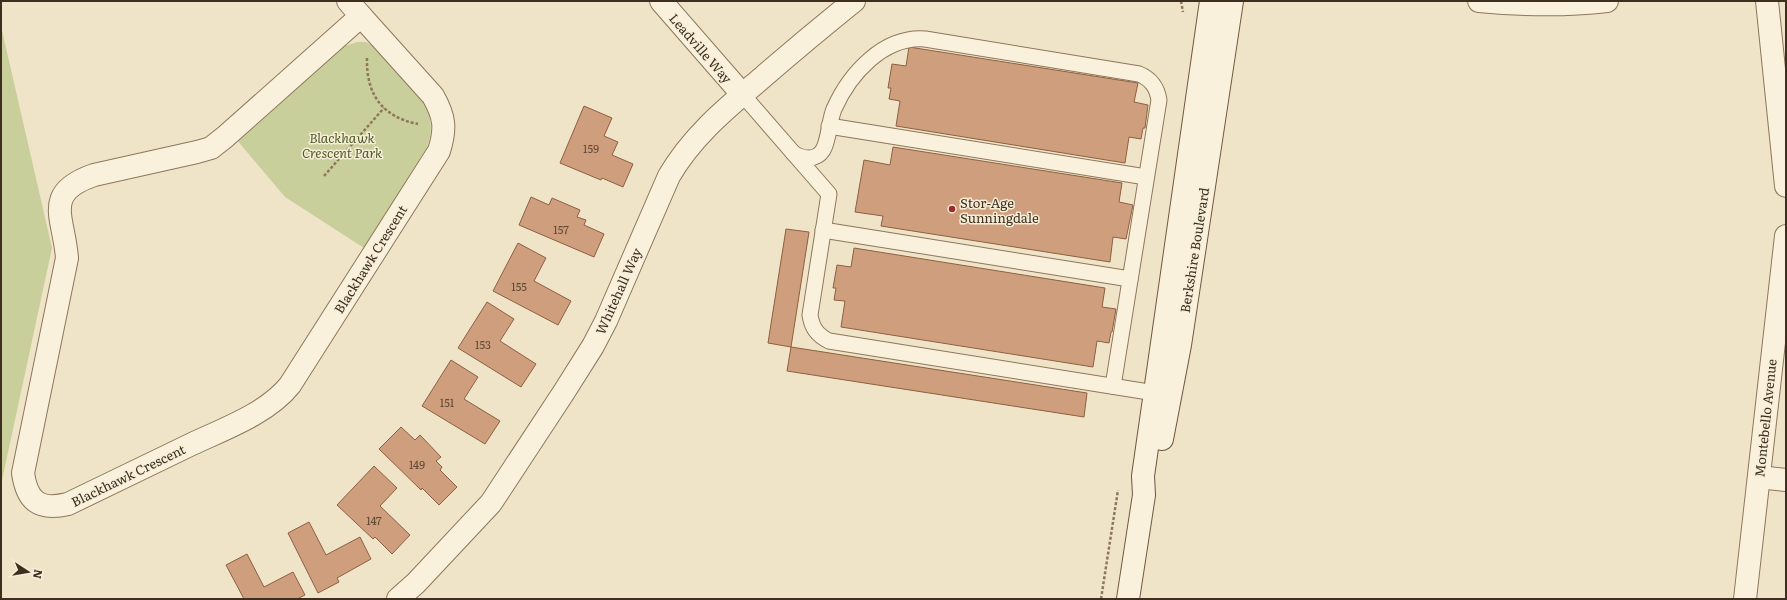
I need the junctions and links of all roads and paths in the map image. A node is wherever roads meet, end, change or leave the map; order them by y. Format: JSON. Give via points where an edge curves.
{"nodes":[{"id":1,"x":661,"y":1,"type":"edge"},
{"id":2,"x":854,"y":1,"type":"edge"},
{"id":3,"x":1211,"y":1,"type":"edge"},
{"id":4,"x":1232,"y":1,"type":"edge"},
{"id":5,"x":1479,"y":1,"type":"edge"},
{"id":6,"x":1607,"y":1,"type":"edge"},
{"id":7,"x":1767,"y":1,"type":"edge"},
{"id":8,"x":354,"y":8,"type":"edge"},
{"id":9,"x":379,"y":35,"type":"junction"},
{"id":10,"x":742,"y":94,"type":"junction"},
{"id":11,"x":384,"y":108,"type":"junction"},
{"id":12,"x":443,"y":119,"type":"junction"},
{"id":13,"x":829,"y":126,"type":"junction"},
{"id":14,"x":794,"y":153,"type":"junction"},
{"id":15,"x":324,"y":176,"type":"dead end"},
{"id":16,"x":1146,"y":177,"type":"junction"},
{"id":17,"x":1786,"y":186,"type":"edge"},
{"id":18,"x":823,"y":230,"type":"junction"},
{"id":19,"x":1786,"y":236,"type":"edge"},
{"id":20,"x":1130,"y":280,"type":"junction"},
{"id":21,"x":1112,"y":386,"type":"junction"},
{"id":22,"x":1155,"y":393,"type":"junction"},
{"id":23,"x":1759,"y":477,"type":"junction"},
{"id":24,"x":1786,"y":480,"type":"edge"},
{"id":25,"x":1144,"y":494,"type":"junction"},
{"id":26,"x":398,"y":599,"type":"edge"},
{"id":27,"x":1128,"y":599,"type":"edge"},
{"id":28,"x":1745,"y":599,"type":"edge"}],
"edges":[{"from":1,"to":10,"type":"street","name":"Leadville Way"},
{"from":2,"to":10,"type":"street","name":"Whitehall Way"},
{"from":3,"to":22,"type":"street","name":"Berkshire Boulevard"},
{"from":4,"to":25,"type":"street","name":"Berkshire Boulevard","via":[[1180,346],[1156,478]]},
{"from":5,"to":6,"type":"street","via":[[1558,6]]},
{"from":7,"to":17,"type":"street"},
{"from":8,"to":9,"type":"street","name":"Blackhawk Crescent"},
{"from":8,"to":12,"type":"street","name":"Blackhawk Crescent","via":[[225,137],[210,148],[94,175],[81,180],[64,194],[59,212],[67,258],[25,456],[23,473],[30,496],[37,503],[48,506],[68,504],[233,425],[282,396],[439,151],[444,137]]},
{"from":9,"to":11,"type":"path","via":[[371,44],[366,71],[372,91]]},
{"from":9,"to":12,"type":"street","name":"Blackhawk Crescent","via":[[433,96]]},
{"from":10,"to":14,"type":"lane"},
{"from":10,"to":26,"type":"street","name":"Whitehall Way","via":[[692,141],[669,176],[593,346],[502,488],[469,527]]},
{"from":11,"to":12,"type":"path","via":[[394,116],[418,124]]},
{"from":11,"to":15,"type":"path"},
{"from":13,"to":14,"type":"lane","via":[[825,146],[818,155],[805,158]]},
{"from":13,"to":16,"type":"lane"},
{"from":13,"to":16,"type":"lane","via":[[846,88],[878,53],[893,44],[910,39],[948,43],[1147,77],[1157,91],[1158,100]]},
{"from":14,"to":18,"type":"lane","via":[[829,194]]},
{"from":16,"to":20,"type":"lane"},
{"from":18,"to":20,"type":"lane"},
{"from":18,"to":21,"type":"lane","via":[[810,315],[811,323],[821,337],[829,341]]},
{"from":19,"to":23,"type":"street","name":"Montebello Avenue"},
{"from":20,"to":21,"type":"lane"},
{"from":21,"to":22,"type":"lane"},
{"from":22,"to":25,"type":"street","name":"Berkshire Boulevard","via":[[1143,476]]},
{"from":23,"to":24,"type":"street"},
{"from":23,"to":28,"type":"street","name":"Montebello Avenue"},
{"from":25,"to":27,"type":"street","name":"Berkshire Boulevard"}]}
